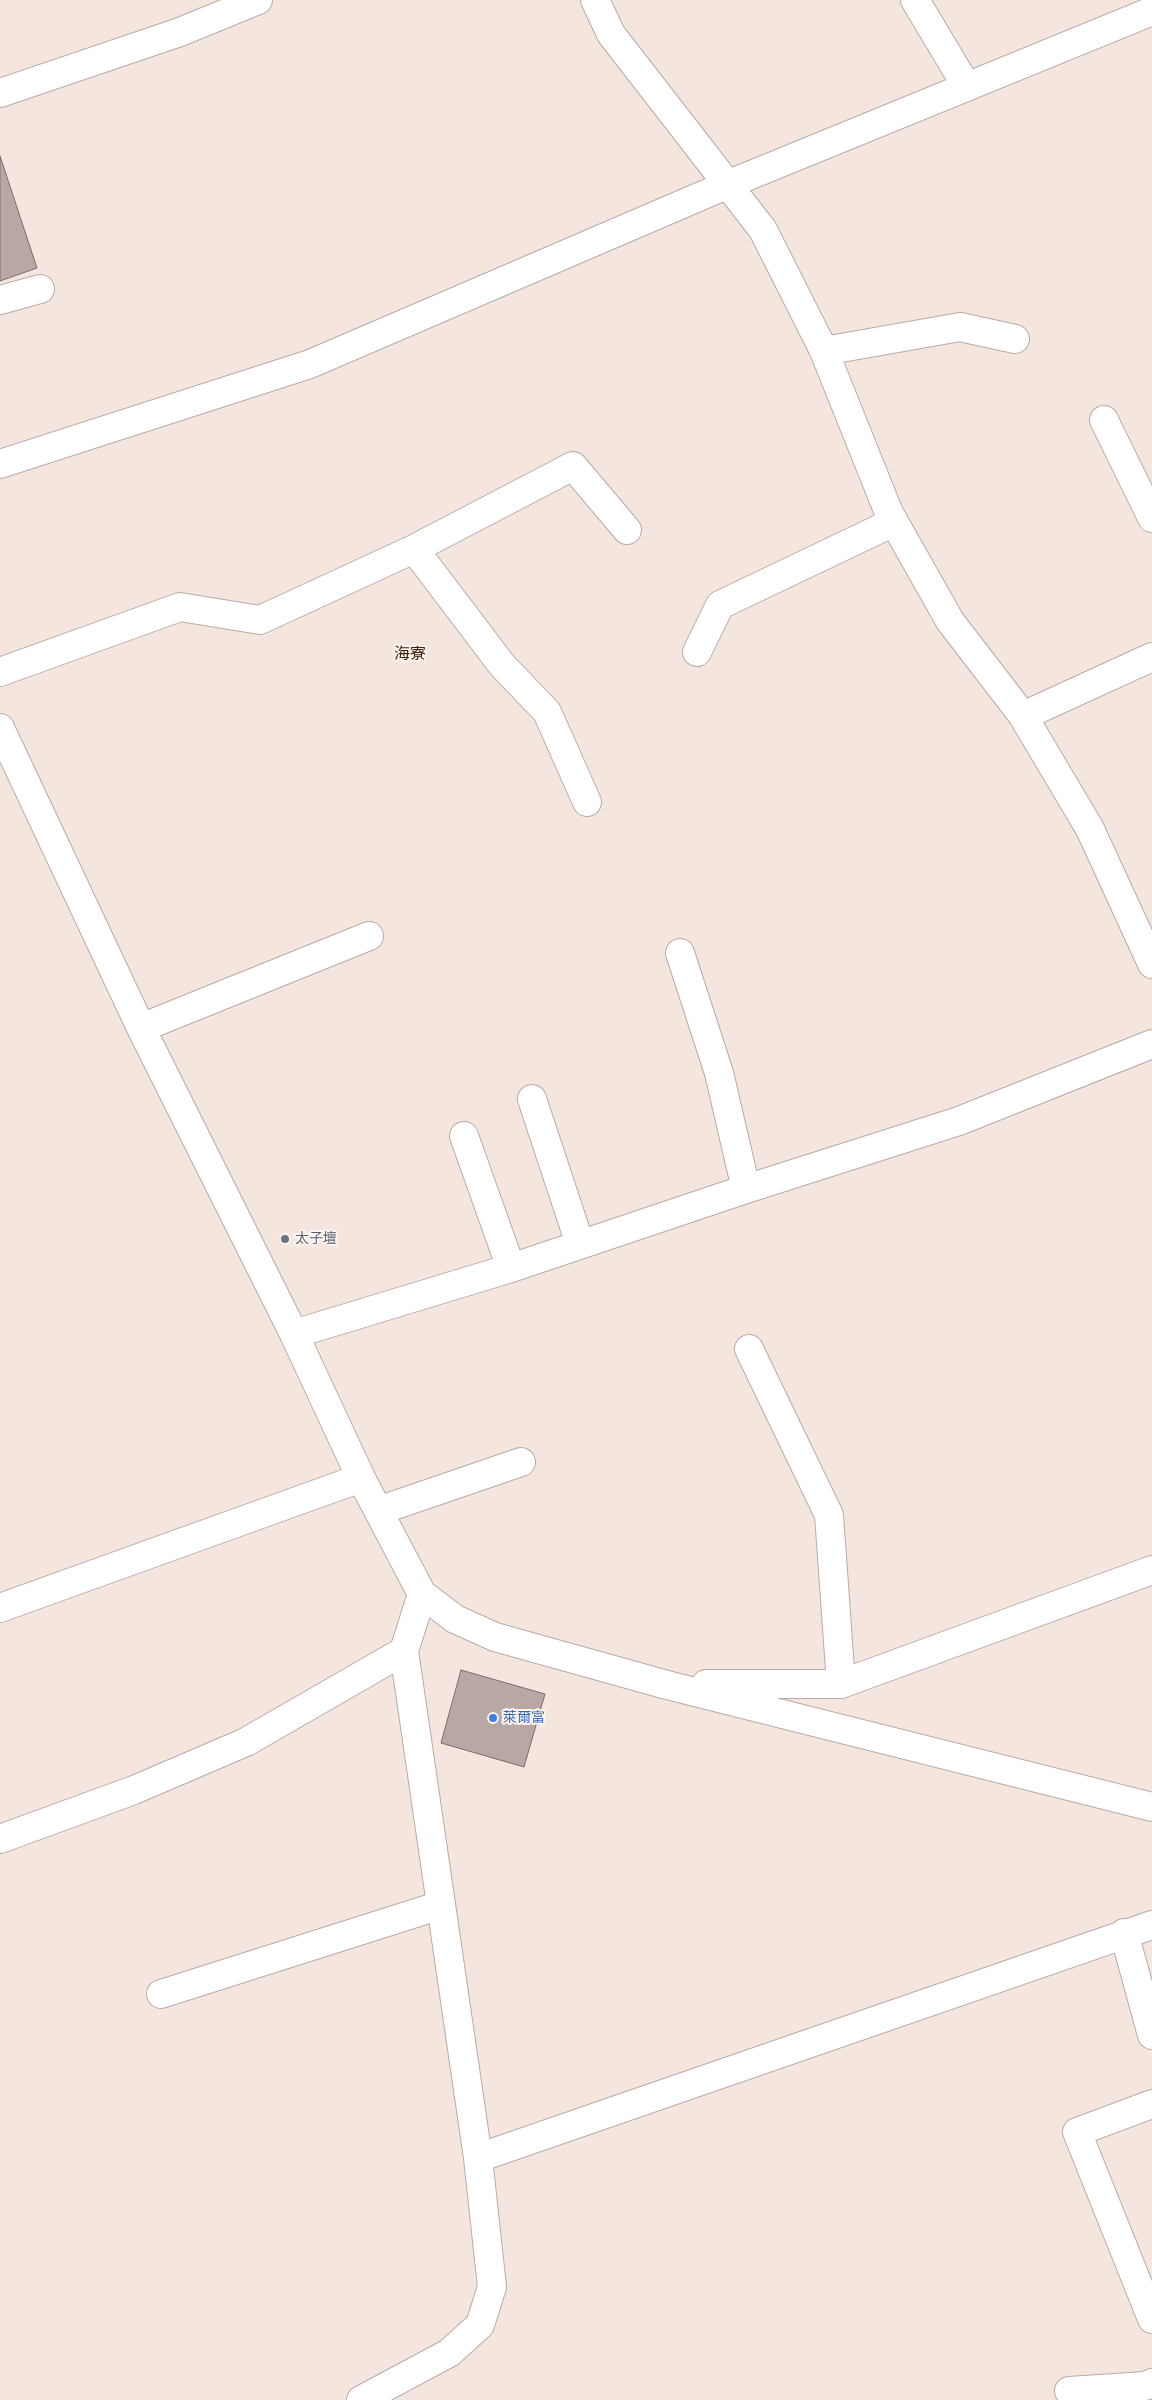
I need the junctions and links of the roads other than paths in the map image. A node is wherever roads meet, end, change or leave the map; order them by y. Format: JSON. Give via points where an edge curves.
{"nodes":[{"id":1,"x":258,"y":0,"type":"edge"},
{"id":2,"x":595,"y":0,"type":"edge"},
{"id":3,"x":915,"y":0,"type":"edge"},
{"id":4,"x":1152,"y":11,"type":"edge"},
{"id":5,"x":967,"y":87,"type":"junction"},
{"id":6,"x":0,"y":93,"type":"edge"},
{"id":7,"x":729,"y":184,"type":"junction"},
{"id":8,"x":40,"y":289,"type":"dead end"},
{"id":9,"x":0,"y":300,"type":"edge"},
{"id":10,"x":1015,"y":339,"type":"dead end"},
{"id":11,"x":824,"y":351,"type":"junction"},
{"id":12,"x":1104,"y":420,"type":"dead end"},
{"id":13,"x":0,"y":464,"type":"edge"},
{"id":14,"x":1152,"y":518,"type":"edge"},
{"id":15,"x":894,"y":522,"type":"junction"},
{"id":16,"x":626,"y":530,"type":"dead end"},
{"id":17,"x":414,"y":550,"type":"junction"},
{"id":18,"x":697,"y":652,"type":"dead end"},
{"id":19,"x":1152,"y":657,"type":"edge"},
{"id":20,"x":0,"y":672,"type":"edge"},
{"id":21,"x":1023,"y":716,"type":"junction"},
{"id":22,"x":0,"y":730,"type":"edge"},
{"id":23,"x":587,"y":802,"type":"dead end"},
{"id":24,"x":370,"y":936,"type":"dead end"},
{"id":25,"x":680,"y":953,"type":"dead end"},
{"id":26,"x":1152,"y":964,"type":"edge"},
{"id":27,"x":141,"y":1028,"type":"junction"},
{"id":28,"x":1152,"y":1044,"type":"edge"},
{"id":29,"x":532,"y":1099,"type":"dead end"},
{"id":30,"x":464,"y":1136,"type":"dead end"},
{"id":31,"x":746,"y":1189,"type":"junction"},
{"id":32,"x":580,"y":1244,"type":"junction"},
{"id":33,"x":511,"y":1268,"type":"junction"},
{"id":34,"x":294,"y":1334,"type":"junction"},
{"id":35,"x":750,"y":1349,"type":"dead end"},
{"id":36,"x":521,"y":1462,"type":"dead end"},
{"id":37,"x":361,"y":1478,"type":"junction"},
{"id":38,"x":378,"y":1511,"type":"junction"},
{"id":39,"x":1152,"y":1570,"type":"edge"},
{"id":40,"x":422,"y":1594,"type":"junction"},
{"id":41,"x":0,"y":1608,"type":"edge"},
{"id":42,"x":404,"y":1651,"type":"junction"},
{"id":43,"x":841,"y":1684,"type":"junction"},
{"id":44,"x":667,"y":1685,"type":"junction"},
{"id":45,"x":1152,"y":1807,"type":"edge"},
{"id":46,"x":0,"y":1839,"type":"edge"},
{"id":47,"x":441,"y":1905,"type":"junction"},
{"id":48,"x":1152,"y":1925,"type":"edge"},
{"id":49,"x":1124,"y":1933,"type":"junction"},
{"id":50,"x":161,"y":1994,"type":"dead end"},
{"id":51,"x":1152,"y":2034,"type":"edge"},
{"id":52,"x":1152,"y":2104,"type":"edge"},
{"id":53,"x":478,"y":2158,"type":"junction"},
{"id":54,"x":1152,"y":2319,"type":"edge"},
{"id":55,"x":1152,"y":2383,"type":"edge"},
{"id":56,"x":1069,"y":2390,"type":"dead end"},
{"id":57,"x":361,"y":2400,"type":"edge"}],
"edges":[{"from":1,"to":6,"type":"street","via":[[180,32]]},
{"from":2,"to":7,"type":"street","via":[[611,34]]},
{"from":3,"to":5,"type":"street"},
{"from":4,"to":5,"type":"street"},
{"from":5,"to":7,"type":"street"},
{"from":7,"to":11,"type":"street","via":[[763,230]]},
{"from":7,"to":13,"type":"street","via":[[310,364]]},
{"from":8,"to":9,"type":"street"},
{"from":10,"to":11,"type":"street","via":[[960,327]]},
{"from":11,"to":15,"type":"street"},
{"from":12,"to":14,"type":"street"},
{"from":15,"to":18,"type":"street","via":[[720,605]]},
{"from":15,"to":21,"type":"street","via":[[950,621]]},
{"from":16,"to":17,"type":"street","via":[[573,466]]},
{"from":17,"to":20,"type":"street","via":[[260,620],[180,607]]},
{"from":17,"to":23,"type":"street","via":[[502,665],[547,712]]},
{"from":19,"to":21,"type":"street"},
{"from":21,"to":26,"type":"street","via":[[1090,829]]},
{"from":22,"to":27,"type":"street"},
{"from":24,"to":27,"type":"street"},
{"from":25,"to":31,"type":"street","via":[[719,1073]]},
{"from":27,"to":34,"type":"street"},
{"from":28,"to":31,"type":"street","via":[[959,1121]]},
{"from":29,"to":32,"type":"street"},
{"from":30,"to":33,"type":"street"},
{"from":31,"to":32,"type":"street"},
{"from":32,"to":33,"type":"street"},
{"from":33,"to":34,"type":"street"},
{"from":34,"to":37,"type":"street"},
{"from":35,"to":43,"type":"street","via":[[829,1515]]},
{"from":36,"to":38,"type":"street"},
{"from":37,"to":38,"type":"street"},
{"from":37,"to":41,"type":"street"},
{"from":38,"to":40,"type":"street"},
{"from":39,"to":43,"type":"street"},
{"from":40,"to":42,"type":"street"},
{"from":40,"to":44,"type":"street","via":[[455,1619],[495,1637]]},
{"from":42,"to":46,"type":"street","via":[[246,1742],[134,1790]]},
{"from":42,"to":47,"type":"street"},
{"from":43,"to":44,"type":"street"},
{"from":44,"to":45,"type":"street"},
{"from":47,"to":50,"type":"street"},
{"from":47,"to":53,"type":"street"},
{"from":48,"to":49,"type":"street"},
{"from":49,"to":51,"type":"street"},
{"from":49,"to":53,"type":"street"},
{"from":52,"to":54,"type":"street","via":[[1077,2132]]},
{"from":53,"to":57,"type":"street","via":[[492,2288],[480,2325],[449,2353]]},
{"from":55,"to":56,"type":"street"}]}
